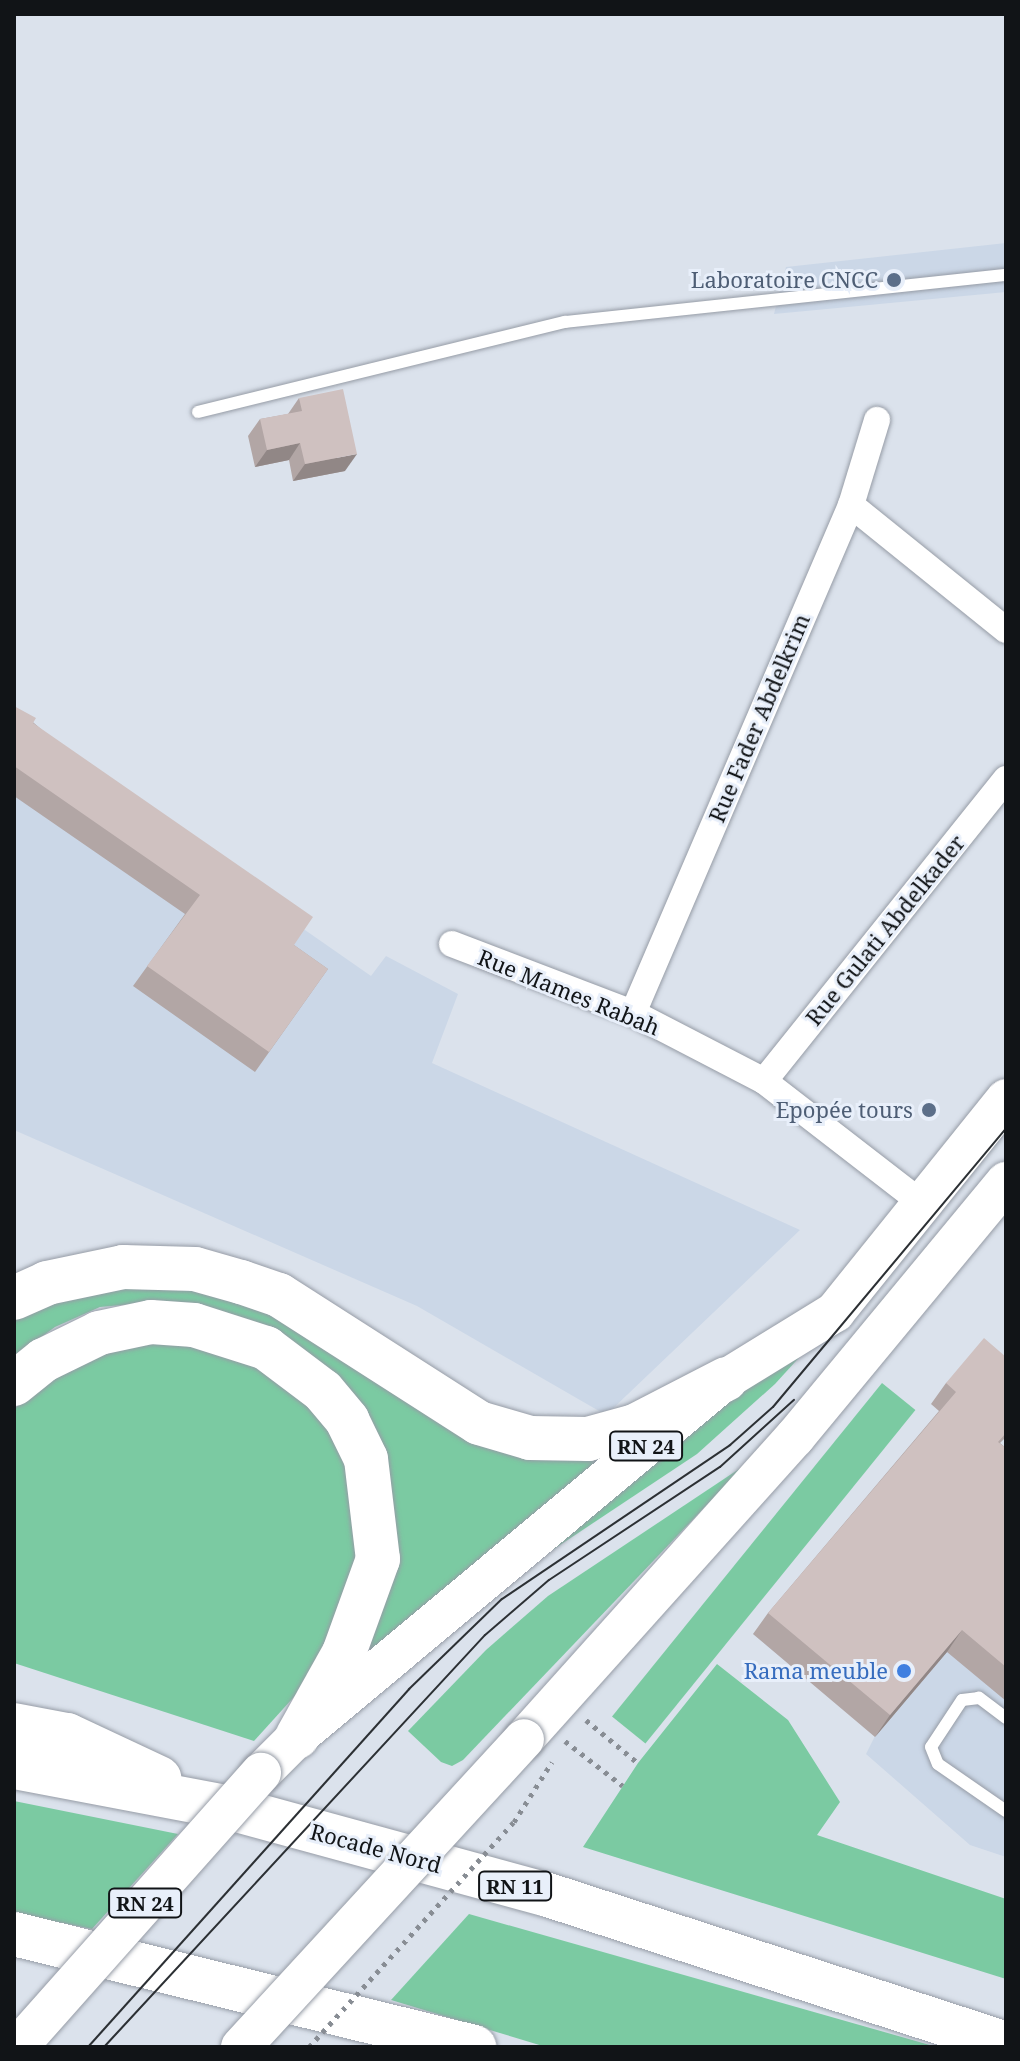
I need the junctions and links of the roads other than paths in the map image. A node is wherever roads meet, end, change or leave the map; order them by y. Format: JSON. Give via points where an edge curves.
{"nodes":[{"id":1,"x":1006,"y":275,"type":"edge"},
{"id":2,"x":198,"y":412,"type":"dead end"},
{"id":3,"x":877,"y":420,"type":"dead end"},
{"id":4,"x":851,"y":505,"type":"junction"},
{"id":5,"x":1006,"y":630,"type":"edge"},
{"id":6,"x":1006,"y":779,"type":"edge"},
{"id":7,"x":452,"y":944,"type":"dead end"},
{"id":8,"x":633,"y":1013,"type":"junction"},
{"id":9,"x":764,"y":1081,"type":"junction"},
{"id":10,"x":1006,"y":1099,"type":"edge"},
{"id":11,"x":1006,"y":1182,"type":"edge"},
{"id":12,"x":923,"y":1204,"type":"junction"},
{"id":13,"x":14,"y":1298,"type":"edge"},
{"id":14,"x":726,"y":1379,"type":"junction"},
{"id":15,"x":14,"y":1384,"type":"edge"},
{"id":16,"x":14,"y":1705,"type":"edge"},
{"id":17,"x":1006,"y":1718,"type":"edge"},
{"id":18,"x":14,"y":1725,"type":"edge"},
{"id":19,"x":67,"y":1735,"type":"junction"},
{"id":20,"x":297,"y":1737,"type":"junction"},
{"id":21,"x":14,"y":1767,"type":"edge"},
{"id":22,"x":215,"y":1804,"type":"junction"},
{"id":23,"x":1006,"y":1811,"type":"edge"},
{"id":24,"x":24,"y":1938,"type":"edge"},
{"id":25,"x":390,"y":2023,"type":"junction"},
{"id":26,"x":24,"y":2040,"type":"edge"},
{"id":27,"x":1006,"y":2044,"type":"edge"},
{"id":28,"x":241,"y":2047,"type":"edge"},
{"id":29,"x":456,"y":2047,"type":"edge"},
{"id":30,"x":474,"y":2047,"type":"edge"}],
"edges":[{"from":1,"to":2,"type":"lane","via":[[565,322]]},
{"from":3,"to":4,"type":"street","name":"Rue Fader Abdelkrim"},
{"from":4,"to":5,"type":"street"},
{"from":4,"to":8,"type":"street","name":"Rue Fader Abdelkrim"},
{"from":6,"to":9,"type":"street","name":"Rue Gulati Abdelkader"},
{"from":7,"to":8,"type":"street","name":"Rue Mames Rabah"},
{"from":8,"to":9,"type":"street","name":"Rue Mames Rabah"},
{"from":9,"to":12,"type":"street","name":"Rue Mames Rabah"},
{"from":10,"to":12,"type":"main road","number":"RN 24"},
{"from":11,"to":28,"type":"main road","bridge":true,"via":[[795,1437]]},
{"from":12,"to":14,"type":"main road","number":"RN 24","via":[[835,1312]]},
{"from":13,"to":14,"type":"highway","via":[[47,1283],[123,1267],[195,1269],[279,1295],[479,1423],[530,1438],[588,1439],[635,1426]]},
{"from":14,"to":20,"type":"main road","number":"RN 24"},
{"from":15,"to":20,"type":"highway","via":[[44,1360],[99,1333],[151,1322],[194,1325],[266,1348],[323,1391],[347,1420],[366,1459],[378,1559],[365,1607]]},
{"from":16,"to":19,"type":"highway"},
{"from":17,"to":23,"type":"lane","via":[[979,1698],[962,1700],[931,1747],[938,1764]]},
{"from":18,"to":19,"type":"highway"},
{"from":19,"to":22,"type":"highway"},
{"from":20,"to":26,"type":"main road","number":"RN 24","bridge":true},
{"from":21,"to":22,"type":"highway","name":"Rocade Nord","number":"RN 11"},
{"from":22,"to":27,"type":"highway","name":"Rocade Nord","number":"RN 11","via":[[545,1894]]},
{"from":24,"to":25,"type":"highway"},
{"from":25,"to":29,"type":"highway"},
{"from":25,"to":30,"type":"highway"}]}
